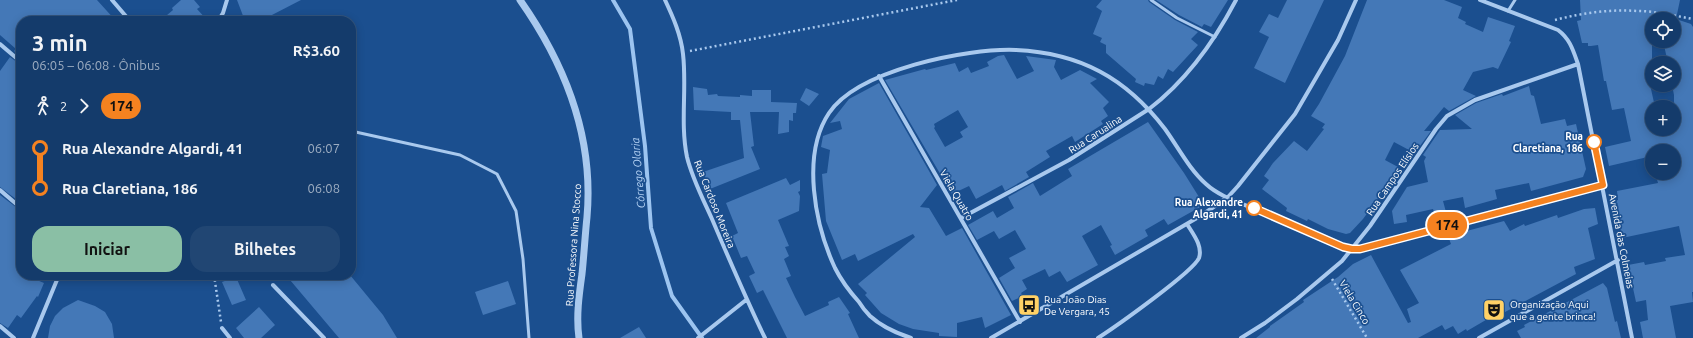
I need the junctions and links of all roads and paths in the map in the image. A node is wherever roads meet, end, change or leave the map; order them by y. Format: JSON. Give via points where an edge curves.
{"nodes":[{"id":1,"x":112,"y":0,"type":"edge"},
{"id":2,"x":227,"y":0,"type":"edge"},
{"id":3,"x":520,"y":0,"type":"edge"},
{"id":4,"x":665,"y":0,"type":"edge"},
{"id":5,"x":957,"y":0,"type":"edge"},
{"id":6,"x":1151,"y":0,"type":"edge"},
{"id":7,"x":1236,"y":0,"type":"edge"},
{"id":8,"x":1356,"y":0,"type":"edge"},
{"id":9,"x":1480,"y":0,"type":"edge"},
{"id":10,"x":1515,"y":0,"type":"edge"},
{"id":11,"x":1508,"y":11,"type":"junction"},
{"id":12,"x":126,"y":16,"type":"edge"},
{"id":13,"x":221,"y":16,"type":"edge"},
{"id":14,"x":1693,"y":19,"type":"edge"},
{"id":15,"x":1541,"y":24,"type":"junction"},
{"id":16,"x":1215,"y":37,"type":"junction"},
{"id":17,"x":0,"y":44,"type":"edge"},
{"id":18,"x":683,"y":53,"type":"junction"},
{"id":19,"x":16,"y":58,"type":"edge"},
{"id":20,"x":1578,"y":64,"type":"junction"},
{"id":21,"x":879,"y":76,"type":"junction"},
{"id":22,"x":1149,"y":109,"type":"junction"},
{"id":23,"x":356,"y":132,"type":"edge"},
{"id":24,"x":1603,"y":185,"type":"junction"},
{"id":25,"x":0,"y":190,"type":"edge"},
{"id":26,"x":1228,"y":197,"type":"junction"},
{"id":27,"x":16,"y":204,"type":"edge"},
{"id":28,"x":961,"y":218,"type":"junction"},
{"id":29,"x":1187,"y":224,"type":"junction"},
{"id":30,"x":1352,"y":249,"type":"junction"},
{"id":31,"x":1618,"y":260,"type":"junction"},
{"id":32,"x":1329,"y":273,"type":"junction"},
{"id":33,"x":57,"y":280,"type":"edge"},
{"id":34,"x":215,"y":280,"type":"edge"},
{"id":35,"x":273,"y":285,"type":"dead end"},
{"id":36,"x":746,"y":300,"type":"junction"},
{"id":37,"x":1020,"y":322,"type":"junction"},
{"id":38,"x":0,"y":326,"type":"edge"},
{"id":39,"x":222,"y":328,"type":"joint"},
{"id":40,"x":14,"y":338,"type":"edge"},
{"id":41,"x":33,"y":338,"type":"edge"},
{"id":42,"x":230,"y":338,"type":"edge"},
{"id":43,"x":324,"y":338,"type":"edge"},
{"id":44,"x":529,"y":338,"type":"edge"},
{"id":45,"x":579,"y":338,"type":"edge"},
{"id":46,"x":699,"y":338,"type":"edge"},
{"id":47,"x":765,"y":338,"type":"edge"},
{"id":48,"x":910,"y":338,"type":"edge"},
{"id":49,"x":991,"y":338,"type":"edge"},
{"id":50,"x":1098,"y":338,"type":"edge"},
{"id":51,"x":1241,"y":338,"type":"edge"},
{"id":52,"x":1367,"y":338,"type":"edge"},
{"id":53,"x":1480,"y":338,"type":"edge"},
{"id":54,"x":1632,"y":338,"type":"edge"}],
"edges":[{"from":1,"to":12,"type":"street"},
{"from":2,"to":13,"type":"street"},
{"from":3,"to":45,"type":"street","name":"Rua Professora Nina Stocco","via":[[544,35],[566,85],[585,146],[588,191],[578,304]]},
{"from":4,"to":18,"type":"street","name":"Rua Cardoso Moreira","via":[[677,28]]},
{"from":5,"to":18,"type":"path"},
{"from":6,"to":16,"type":"lane","via":[[1177,18]]},
{"from":7,"to":16,"type":"street","name":"Rua Carualina"},
{"from":8,"to":26,"type":"street","via":[[1332,51],[1295,114],[1254,168]]},
{"from":9,"to":11,"type":"street","name":"Avenida das Colmeias"},
{"from":10,"to":11,"type":"lane"},
{"from":11,"to":15,"type":"street","name":"Avenida das Colmeias"},
{"from":14,"to":15,"type":"path","via":[[1639,11],[1606,11]]},
{"from":15,"to":20,"type":"street","name":"Avenida das Colmeias","via":[[1566,35]]},
{"from":16,"to":22,"type":"street","name":"Rua Carualina","via":[[1177,86]]},
{"from":17,"to":19,"type":"street"},
{"from":18,"to":36,"type":"street","name":"Rua Cardoso Moreira","via":[[687,158]]},
{"from":20,"to":24,"type":"street","name":"Avenida das Colmeias"},
{"from":20,"to":30,"type":"street","name":"Rua Campos Elísios","via":[[1474,100],[1447,116]]},
{"from":21,"to":22,"type":"street","via":[[905,67],[978,52],[1015,50],[1077,61],[1108,75]]},
{"from":21,"to":28,"type":"street","name":"Viela Quatro"},
{"from":21,"to":48,"type":"street","via":[[849,94],[830,111],[819,131],[815,149],[814,181],[817,210],[823,239],[836,270],[853,295],[870,316],[891,331]]},
{"from":22,"to":26,"type":"street","via":[[1197,175],[1206,185]]},
{"from":22,"to":28,"type":"street","name":"Rua Carualina","via":[[1068,160]]},
{"from":23,"to":44,"type":"lane","via":[[460,155],[497,174],[516,211],[523,259]]},
{"from":24,"to":30,"type":"street"},
{"from":24,"to":31,"type":"street","name":"Avenida das Colmeias"},
{"from":25,"to":27,"type":"street"},
{"from":26,"to":29,"type":"street"},
{"from":26,"to":30,"type":"street","via":[[1300,230]]},
{"from":28,"to":37,"type":"street","name":"Viela Quatro"},
{"from":29,"to":37,"type":"street"},
{"from":29,"to":50,"type":"street","via":[[1200,250],[1195,264]]},
{"from":30,"to":32,"type":"street","name":"Rua Campos Elísios"},
{"from":31,"to":53,"type":"street"},
{"from":31,"to":54,"type":"street","name":"Avenida das Colmeias"},
{"from":32,"to":51,"type":"street","name":"Rua Campos Elísios"},
{"from":32,"to":52,"type":"path","name":"Viela Cinco"},
{"from":33,"to":41,"type":"street"},
{"from":34,"to":39,"type":"path"},
{"from":35,"to":43,"type":"street"},
{"from":36,"to":46,"type":"street"},
{"from":36,"to":47,"type":"street","name":"Rua Cardoso Moreira"},
{"from":37,"to":49,"type":"street"},
{"from":38,"to":40,"type":"street"},
{"from":39,"to":42,"type":"street"}]}
